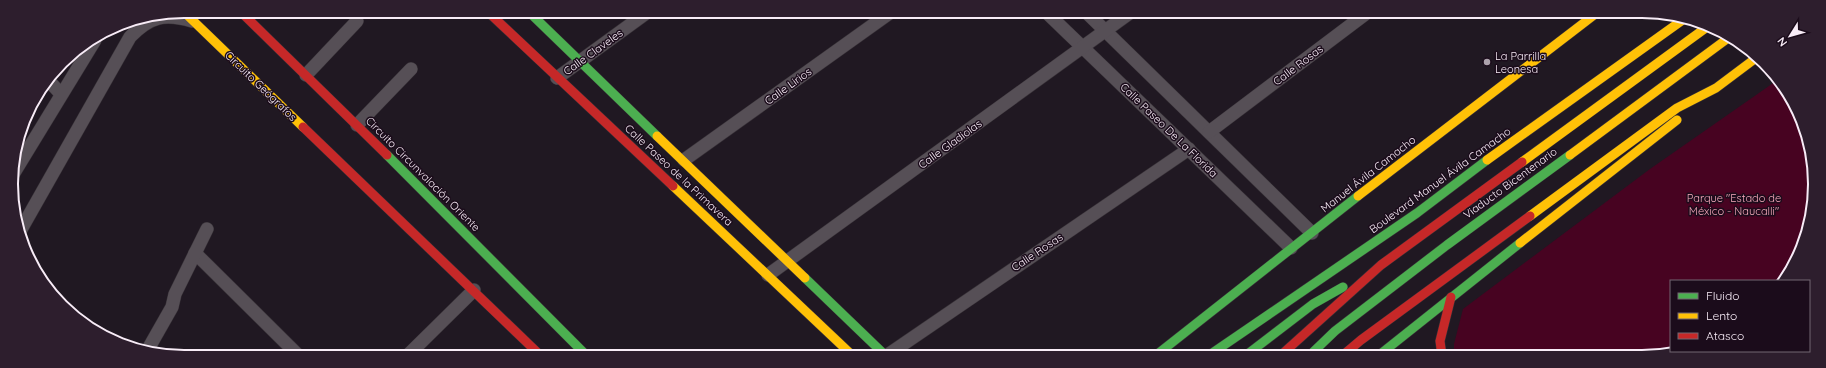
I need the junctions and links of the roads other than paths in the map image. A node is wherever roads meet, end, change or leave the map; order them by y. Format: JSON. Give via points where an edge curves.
{"nodes":[{"id":1,"x":180,"y":18,"type":"edge"},
{"id":2,"x":189,"y":18,"type":"edge"},
{"id":3,"x":247,"y":18,"type":"edge"},
{"id":4,"x":494,"y":18,"type":"edge"},
{"id":5,"x":535,"y":18,"type":"edge"},
{"id":6,"x":641,"y":18,"type":"edge"},
{"id":7,"x":883,"y":18,"type":"edge"},
{"id":8,"x":1052,"y":18,"type":"edge"},
{"id":9,"x":1092,"y":18,"type":"edge"},
{"id":10,"x":1123,"y":18,"type":"edge"},
{"id":11,"x":1360,"y":18,"type":"edge"},
{"id":12,"x":1590,"y":18,"type":"edge"},
{"id":13,"x":358,"y":21,"type":"dead end"},
{"id":14,"x":193,"y":22,"type":"junction"},
{"id":15,"x":1679,"y":22,"type":"edge"},
{"id":16,"x":137,"y":25,"type":"edge"},
{"id":17,"x":1702,"y":30,"type":"edge"},
{"id":18,"x":1105,"y":31,"type":"junction"},
{"id":19,"x":1725,"y":40,"type":"edge"},
{"id":20,"x":91,"y":47,"type":"edge"},
{"id":21,"x":1083,"y":47,"type":"junction"},
{"id":22,"x":580,"y":61,"type":"junction"},
{"id":23,"x":1753,"y":61,"type":"edge"},
{"id":24,"x":412,"y":70,"type":"dead end"},
{"id":25,"x":306,"y":75,"type":"junction"},
{"id":26,"x":557,"y":78,"type":"junction"},
{"id":27,"x":52,"y":84,"type":"edge"},
{"id":28,"x":1716,"y":88,"type":"junction"},
{"id":29,"x":61,"y":94,"type":"junction"},
{"id":30,"x":357,"y":125,"type":"junction"},
{"id":31,"x":1208,"y":132,"type":"junction"},
{"id":32,"x":1189,"y":149,"type":"junction"},
{"id":33,"x":684,"y":160,"type":"junction"},
{"id":34,"x":19,"y":165,"type":"edge"},
{"id":35,"x":23,"y":225,"type":"edge"},
{"id":36,"x":207,"y":229,"type":"dead end"},
{"id":37,"x":1312,"y":233,"type":"junction"},
{"id":38,"x":1291,"y":248,"type":"junction"},
{"id":39,"x":195,"y":253,"type":"junction"},
{"id":40,"x":789,"y":261,"type":"junction"},
{"id":41,"x":1381,"y":265,"type":"junction"},
{"id":42,"x":768,"y":275,"type":"junction"},
{"id":43,"x":474,"y":290,"type":"junction"},
{"id":44,"x":1451,"y":297,"type":"junction"},
{"id":45,"x":285,"y":342,"type":"junction"},
{"id":46,"x":150,"y":346,"type":"edge"},
{"id":47,"x":286,"y":350,"type":"edge"},
{"id":48,"x":293,"y":350,"type":"edge"},
{"id":49,"x":413,"y":350,"type":"edge"},
{"id":50,"x":535,"y":350,"type":"edge"},
{"id":51,"x":582,"y":350,"type":"edge"},
{"id":52,"x":847,"y":350,"type":"edge"},
{"id":53,"x":880,"y":350,"type":"edge"},
{"id":54,"x":895,"y":350,"type":"edge"},
{"id":55,"x":1163,"y":350,"type":"edge"},
{"id":56,"x":1217,"y":350,"type":"edge"},
{"id":57,"x":1254,"y":350,"type":"edge"},
{"id":58,"x":1287,"y":350,"type":"edge"},
{"id":59,"x":1315,"y":350,"type":"edge"},
{"id":60,"x":1349,"y":350,"type":"edge"},
{"id":61,"x":1385,"y":350,"type":"edge"},
{"id":62,"x":1441,"y":350,"type":"edge"}],
"edges":[{"from":1,"to":14,"type":"street","name":"Circuito Geógrafos"},
{"from":2,"to":14,"type":"main road"},
{"from":3,"to":25,"type":"main road","name":"Circuito Circunvalación Oriente"},
{"from":4,"to":26,"type":"main road","name":"Calle Paseo de la Primavera"},
{"from":5,"to":22,"type":"main road","name":"Calle Paseo de la Primavera"},
{"from":6,"to":22,"type":"street","name":"Calle Claveles"},
{"from":7,"to":33,"type":"street","name":"Calle Lirios"},
{"from":8,"to":21,"type":"street","name":"Calle Paseo De La Florida"},
{"from":9,"to":18,"type":"street"},
{"from":10,"to":18,"type":"street","name":"Calle Gladiolas"},
{"from":11,"to":31,"type":"street","name":"Calle Rosas"},
{"from":12,"to":37,"type":"main road","name":"Manuel Ávila Camacho"},
{"from":13,"to":25,"type":"street"},
{"from":14,"to":43,"type":"main road","name":"Circuito Geógrafos"},
{"from":15,"to":56,"type":"main road","name":"Boulevard Manuel Ávila Camacho","via":[[1524,132],[1417,213]]},
{"from":16,"to":35,"type":"street","name":"Circuito Geógrafos"},
{"from":17,"to":41,"type":"main road"},
{"from":18,"to":21,"type":"street","name":"Calle Gladiolas"},
{"from":18,"to":31,"type":"street"},
{"from":19,"to":59,"type":"main road","name":"Viaducto Bicentenario","via":[[1447,245],[1335,331]]},
{"from":20,"to":29,"type":"street"},
{"from":21,"to":32,"type":"street","name":"Calle Paseo De La Florida"},
{"from":21,"to":40,"type":"street","name":"Calle Gladiolas"},
{"from":22,"to":26,"type":"street","name":"Calle Claveles"},
{"from":22,"to":33,"type":"main road","name":"Calle Paseo de la Primavera"},
{"from":23,"to":28,"type":"main road"},
{"from":24,"to":30,"type":"street"},
{"from":25,"to":30,"type":"main road","name":"Circuito Circunvalación Oriente"},
{"from":26,"to":42,"type":"main road","name":"Calle Paseo de la Primavera"},
{"from":27,"to":29,"type":"street"},
{"from":28,"to":44,"type":"main road"},
{"from":28,"to":60,"type":"main road","via":[[1677,108]]},
{"from":29,"to":34,"type":"street"},
{"from":30,"to":51,"type":"main road","name":"Circuito Circunvalación Oriente"},
{"from":31,"to":37,"type":"street"},
{"from":32,"to":38,"type":"street","name":"Calle Paseo De La Florida"},
{"from":32,"to":54,"type":"street","name":"Calle Rosas"},
{"from":33,"to":40,"type":"main road","name":"Calle Paseo de la Primavera"},
{"from":36,"to":39,"type":"street"},
{"from":37,"to":38,"type":"main road","name":"Manuel Ávila Camacho"},
{"from":38,"to":55,"type":"main road","name":"Manuel Ávila Camacho"},
{"from":39,"to":45,"type":"street"},
{"from":39,"to":46,"type":"street","via":[[175,294],[172,307]]},
{"from":40,"to":42,"type":"street","name":"Calle Gladiolas"},
{"from":40,"to":53,"type":"main road","name":"Calle Paseo de la Primavera"},
{"from":41,"to":57,"type":"main road","via":[[1313,304]]},
{"from":41,"to":58,"type":"main road"},
{"from":42,"to":52,"type":"main road","name":"Calle Paseo de la Primavera"},
{"from":43,"to":49,"type":"street"},
{"from":43,"to":50,"type":"main road","name":"Circuito Geógrafos"},
{"from":44,"to":61,"type":"main road"},
{"from":44,"to":62,"type":"main road","via":[[1440,341]]},
{"from":45,"to":47,"type":"street"},
{"from":45,"to":48,"type":"street"}]}
